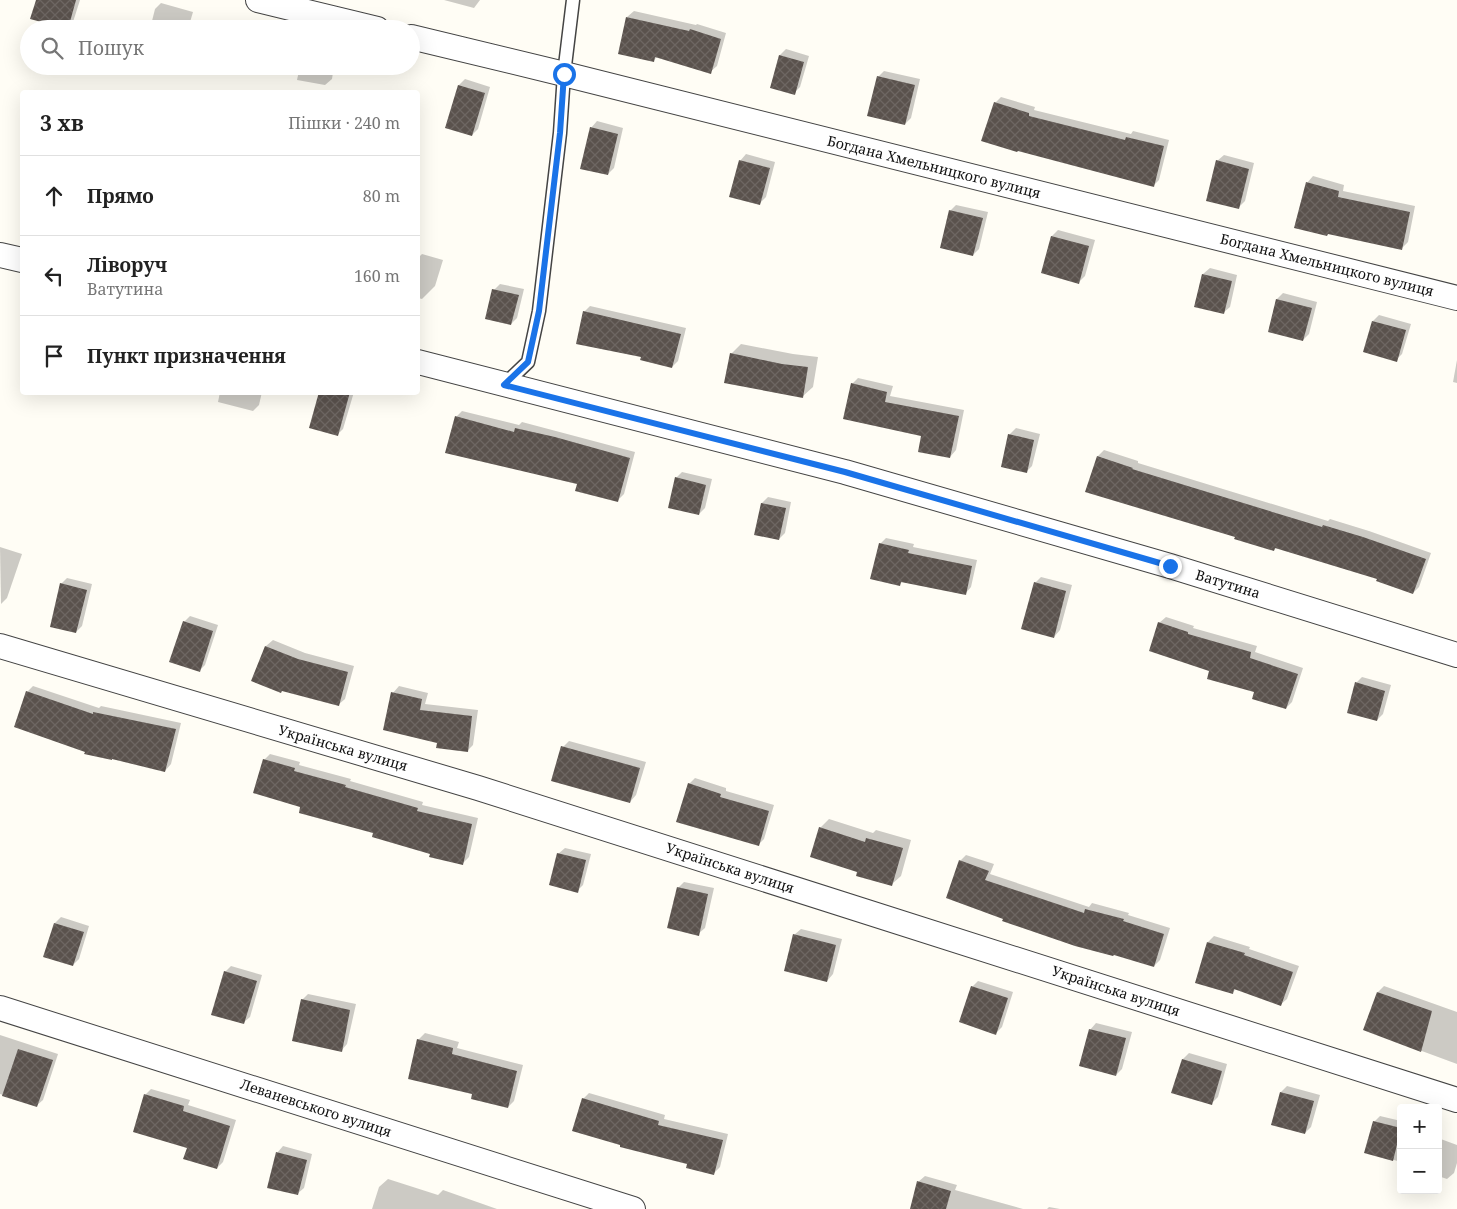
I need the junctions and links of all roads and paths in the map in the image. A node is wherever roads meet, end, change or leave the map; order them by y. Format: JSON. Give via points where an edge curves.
{"nodes":[{"id":1,"x":258,"y":0,"type":"edge"},
{"id":2,"x":573,"y":0,"type":"edge"},
{"id":3,"x":340,"y":20,"type":"edge"},
{"id":4,"x":420,"y":39,"type":"edge"},
{"id":5,"x":564,"y":74,"type":"junction"},
{"id":6,"x":0,"y":255,"type":"edge"},
{"id":7,"x":20,"y":260,"type":"edge"},
{"id":8,"x":1457,"y":298,"type":"edge"},
{"id":9,"x":420,"y":363,"type":"edge"},
{"id":10,"x":504,"y":385,"type":"junction"},
{"id":11,"x":0,"y":646,"type":"edge"},
{"id":12,"x":1457,"y":655,"type":"edge"},
{"id":13,"x":0,"y":1008,"type":"edge"},
{"id":14,"x":1457,"y":1100,"type":"edge"},
{"id":15,"x":633,"y":1209,"type":"edge"}],
"edges":[{"from":1,"to":3,"type":"street"},
{"from":2,"to":5,"type":"lane"},
{"from":4,"to":5,"type":"street","name":"Богдана Хмельницкого вулиця"},
{"from":5,"to":8,"type":"street","name":"Богдана Хмельницкого вулиця"},
{"from":5,"to":10,"type":"lane","via":[[539,311],[528,362]]},
{"from":6,"to":7,"type":"street"},
{"from":9,"to":10,"type":"street","name":"Ватутина"},
{"from":10,"to":12,"type":"street","name":"Ватутина","via":[[845,472],[1170,566]]},
{"from":11,"to":14,"type":"street","name":"Українська вулиця","via":[[478,788]]},
{"from":13,"to":15,"type":"street","name":"Леваневського вулиця"}]}
